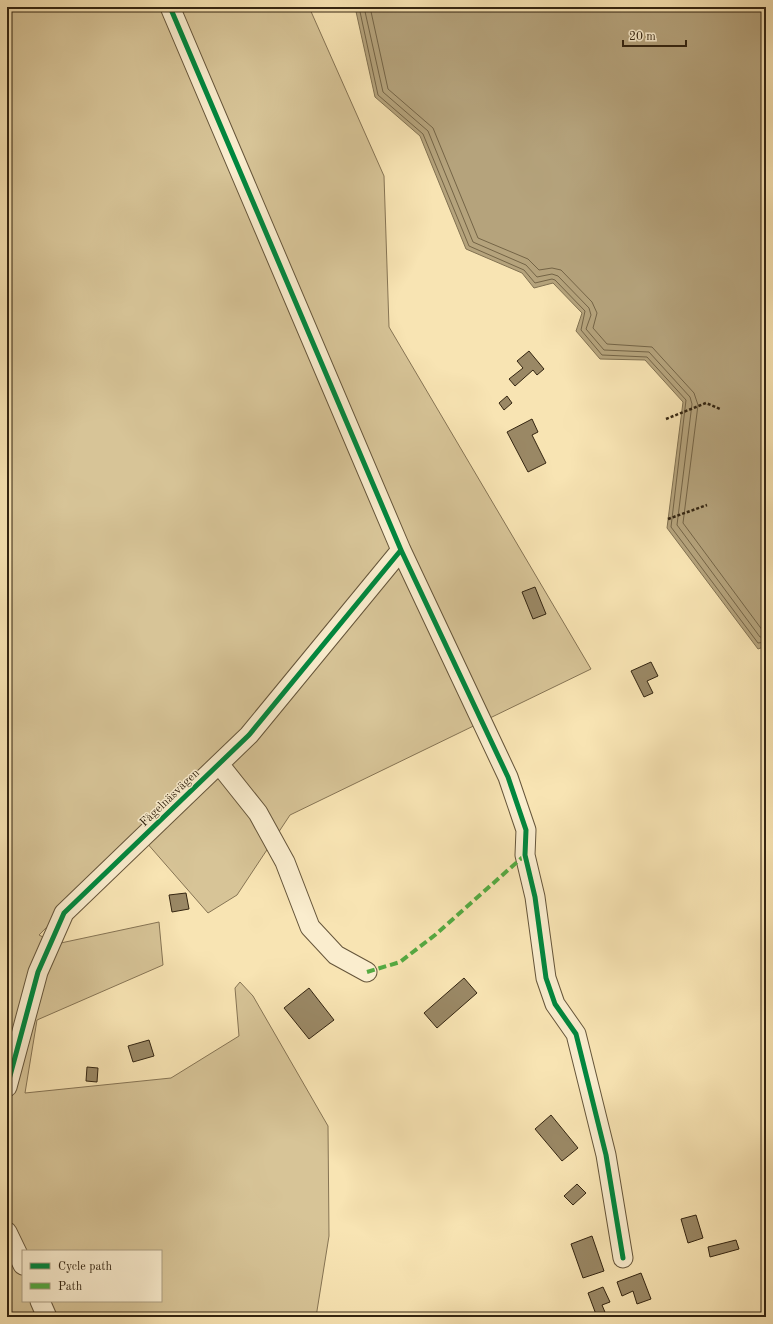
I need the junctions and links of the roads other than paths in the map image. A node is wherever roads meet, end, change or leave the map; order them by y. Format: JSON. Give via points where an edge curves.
{"nodes":[{"id":1,"x":170,"y":7,"type":"edge"},
{"id":2,"x":400,"y":550,"type":"junction"},
{"id":3,"x":219,"y":764,"type":"junction"},
{"id":4,"x":367,"y":972,"type":"dead end"},
{"id":5,"x":7,"y":1087,"type":"edge"},
{"id":6,"x":7,"y":1232,"type":"edge"},
{"id":7,"x":623,"y":1258,"type":"dead end"},
{"id":8,"x":22,"y":1263,"type":"edge"},
{"id":9,"x":40,"y":1302,"type":"edge"},
{"id":10,"x":47,"y":1317,"type":"edge"}],
"edges":[{"from":1,"to":2,"type":"street"},
{"from":2,"to":3,"type":"street","name":"Fågelnäsvägen","via":[[249,735]]},
{"from":2,"to":7,"type":"street","via":[[508,777],[526,830],[525,856],[535,897],[546,978],[555,1004],[576,1034],[606,1155]]},
{"from":3,"to":4,"type":"street","via":[[258,813],[285,862],[310,927],[336,955]]},
{"from":3,"to":5,"type":"street","name":"Fågelnäsvägen","via":[[64,913],[38,972]]},
{"from":6,"to":8,"type":"street"},
{"from":9,"to":10,"type":"street"}]}
